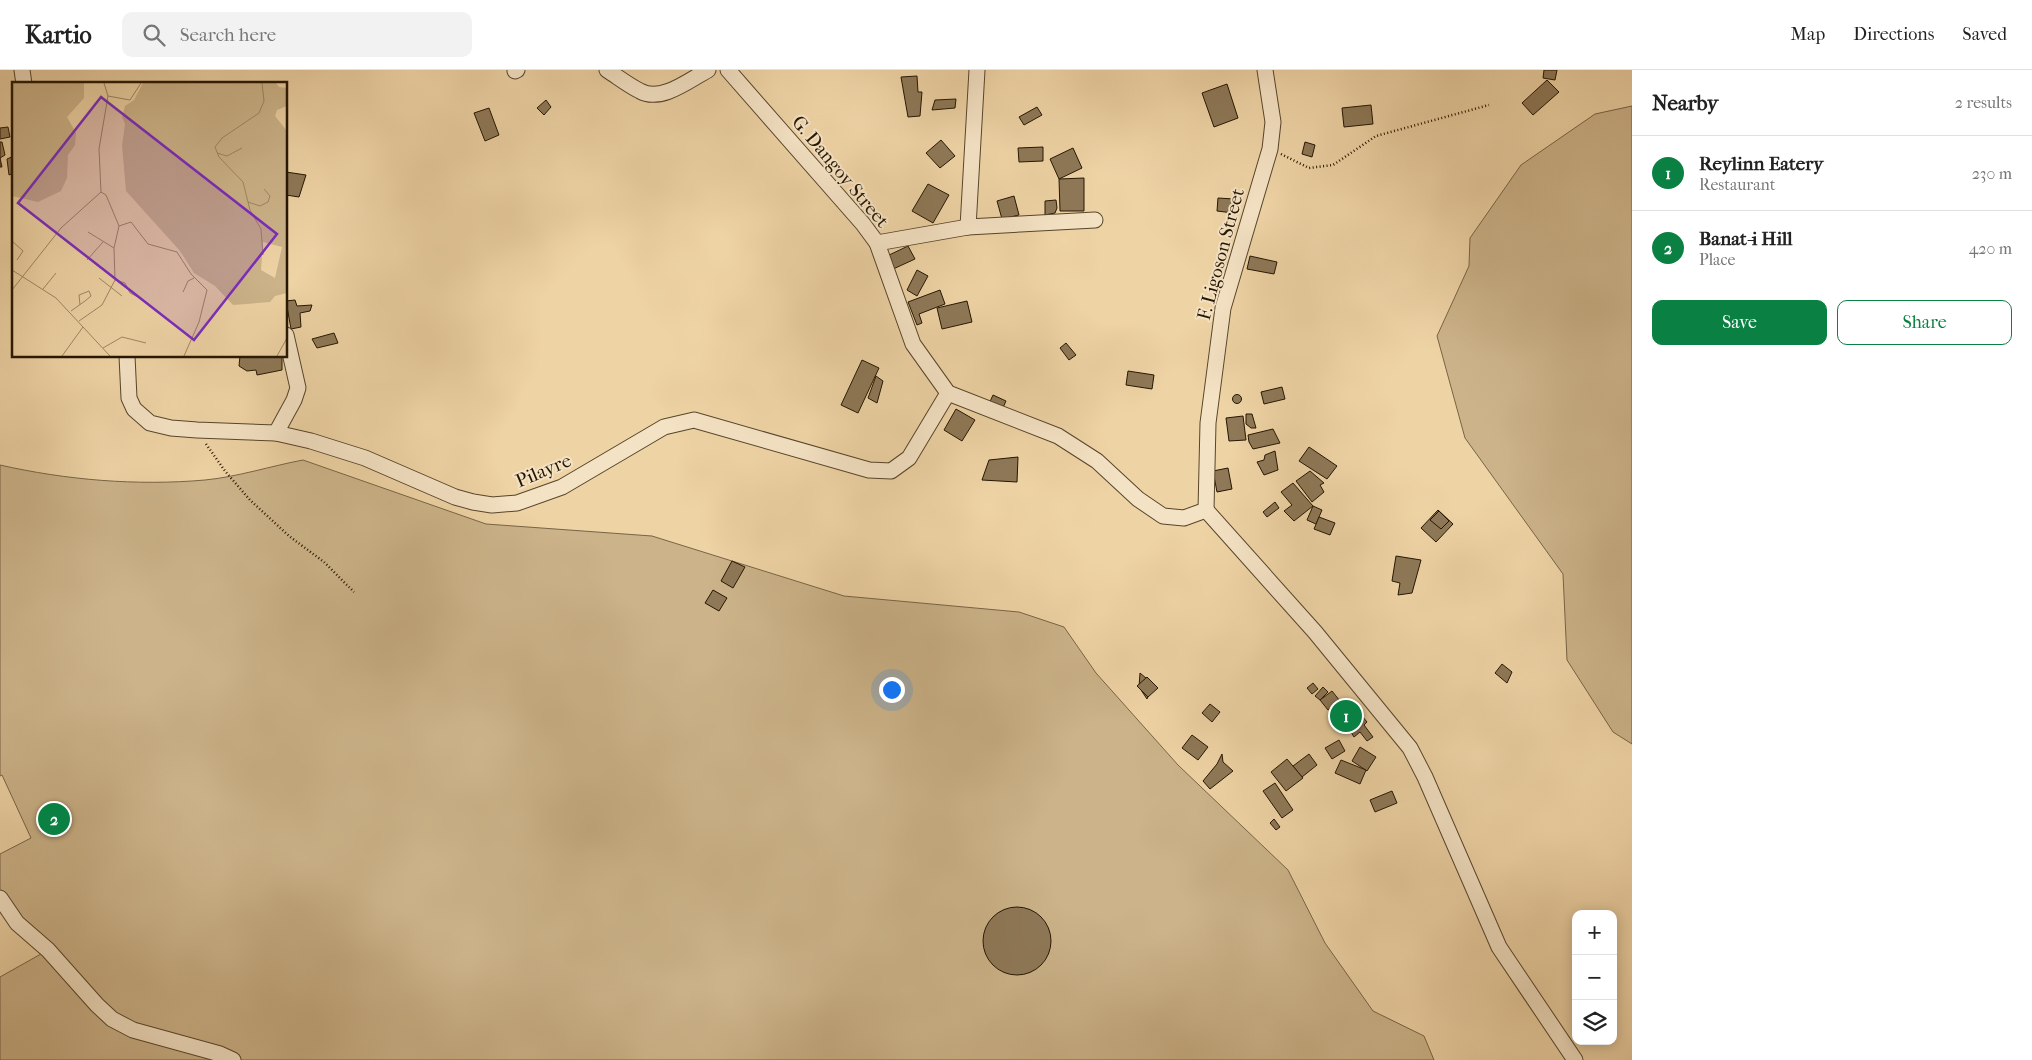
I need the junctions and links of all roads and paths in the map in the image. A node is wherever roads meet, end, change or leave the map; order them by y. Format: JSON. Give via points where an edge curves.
{"nodes":[{"id":1,"x":607,"y":70,"type":"edge"},
{"id":2,"x":708,"y":70,"type":"edge"},
{"id":3,"x":728,"y":70,"type":"edge"},
{"id":4,"x":977,"y":70,"type":"edge"},
{"id":5,"x":1265,"y":70,"type":"edge"},
{"id":6,"x":1488,"y":105,"type":"dead end"},
{"id":7,"x":1270,"y":149,"type":"junction"},
{"id":8,"x":1095,"y":220,"type":"dead end"},
{"id":9,"x":968,"y":227,"type":"junction"},
{"id":10,"x":877,"y":243,"type":"junction"},
{"id":11,"x":288,"y":345,"type":"edge"},
{"id":12,"x":127,"y":358,"type":"edge"},
{"id":13,"x":948,"y":393,"type":"junction"},
{"id":14,"x":197,"y":430,"type":"junction"},
{"id":15,"x":276,"y":433,"type":"junction"},
{"id":16,"x":1206,"y":510,"type":"junction"},
{"id":17,"x":354,"y":592,"type":"dead end"},
{"id":18,"x":0,"y":898,"type":"edge"},
{"id":19,"x":233,"y":1060,"type":"edge"},
{"id":20,"x":1575,"y":1060,"type":"edge"}],
"edges":[{"from":1,"to":2,"type":"street","via":[[641,93],[655,95]]},
{"from":3,"to":10,"type":"street","name":"G. Dangoy Street","via":[[864,224]]},
{"from":4,"to":9,"type":"street"},
{"from":5,"to":7,"type":"street","name":"F. Ligoson Street","via":[[1274,122]]},
{"from":6,"to":7,"type":"path","via":[[1376,136],[1333,165],[1309,168]]},
{"from":7,"to":16,"type":"street","name":"F. Ligoson Street","via":[[1223,308],[1208,423]]},
{"from":8,"to":9,"type":"street"},
{"from":9,"to":10,"type":"street"},
{"from":10,"to":13,"type":"street","name":"G. Dangoy Street","via":[[913,344]]},
{"from":11,"to":15,"type":"street","via":[[298,388]]},
{"from":12,"to":14,"type":"street","name":"Pilayre","via":[[129,398],[134,409],[150,423]]},
{"from":13,"to":15,"type":"street","name":"Pilayre","via":[[909,458],[890,470],[869,470],[694,420],[664,427],[562,487],[509,504],[483,504],[455,497],[366,458]]},
{"from":13,"to":16,"type":"street","via":[[1058,436],[1096,461],[1138,499],[1163,516],[1184,518]]},
{"from":14,"to":15,"type":"street","name":"Pilayre"},
{"from":14,"to":17,"type":"path","via":[[250,500],[289,536],[324,562]]},
{"from":16,"to":20,"type":"street","via":[[1315,632],[1410,748],[1499,947]]},
{"from":18,"to":19,"type":"street","via":[[17,923],[48,950],[112,1019],[133,1030]]}]}
